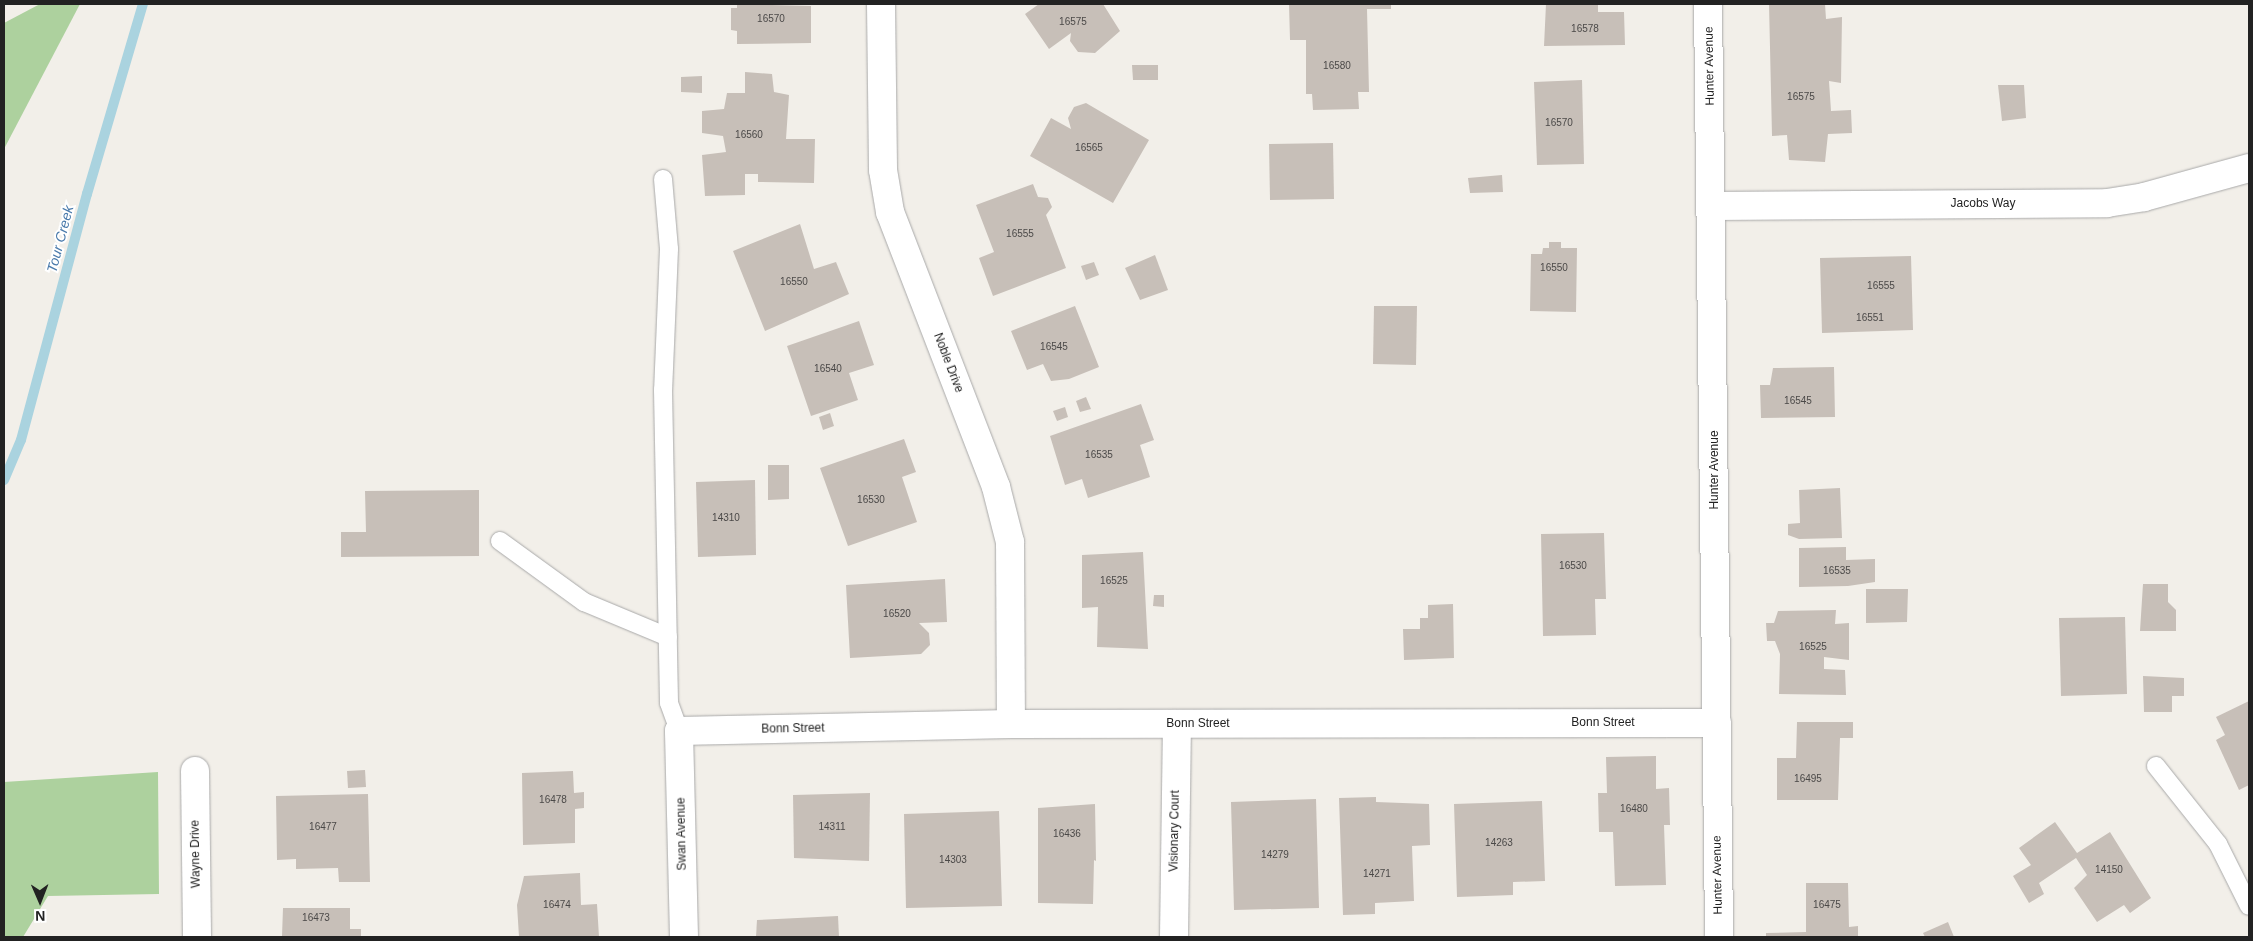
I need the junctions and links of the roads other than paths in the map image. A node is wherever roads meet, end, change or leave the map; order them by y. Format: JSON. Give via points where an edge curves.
{"nodes":[{"id":1,"x":881,"y":4,"type":"edge"},
{"id":2,"x":1708,"y":4,"type":"edge"},
{"id":3,"x":2249,"y":168,"type":"edge"},
{"id":4,"x":663,"y":179,"type":"dead end"},
{"id":5,"x":1713,"y":206,"type":"junction"},
{"id":6,"x":500,"y":542,"type":"dead end"},
{"id":7,"x":668,"y":637,"type":"junction"},
{"id":8,"x":1717,"y":722,"type":"junction"},
{"id":9,"x":1011,"y":724,"type":"junction"},
{"id":10,"x":1176,"y":724,"type":"junction"},
{"id":11,"x":679,"y":731,"type":"junction"},
{"id":12,"x":2156,"y":766,"type":"dead end"},
{"id":13,"x":195,"y":771,"type":"dead end"},
{"id":14,"x":2249,"y":906,"type":"edge"},
{"id":15,"x":197,"y":937,"type":"edge"},
{"id":16,"x":684,"y":937,"type":"edge"},
{"id":17,"x":1174,"y":937,"type":"edge"},
{"id":18,"x":1720,"y":937,"type":"edge"}],
"edges":[{"from":1,"to":9,"type":"street","name":"Noble Drive","via":[[883,170],[890,212],[996,487],[1010,542]]},
{"from":2,"to":5,"type":"street","name":"Hunter Avenue"},
{"from":3,"to":5,"type":"street","name":"Jacobs Way","via":[[2144,197],[2107,203]]},
{"from":4,"to":7,"type":"lane","via":[[669,249],[663,390]]},
{"from":5,"to":8,"type":"street","name":"Hunter Avenue"},
{"from":6,"to":7,"type":"lane","via":[[584,602]]},
{"from":7,"to":11,"type":"lane","via":[[669,704]]},
{"from":8,"to":10,"type":"street","name":"Bonn Street"},
{"from":8,"to":18,"type":"street","name":"Hunter Avenue"},
{"from":9,"to":10,"type":"street","name":"Bonn Street"},
{"from":9,"to":11,"type":"street","name":"Bonn Street"},
{"from":10,"to":17,"type":"street","name":"Visionary Court"},
{"from":11,"to":16,"type":"street","name":"Swan Avenue"},
{"from":12,"to":14,"type":"lane","via":[[2218,844]]},
{"from":13,"to":15,"type":"street","name":"Wayne Drive"}]}
